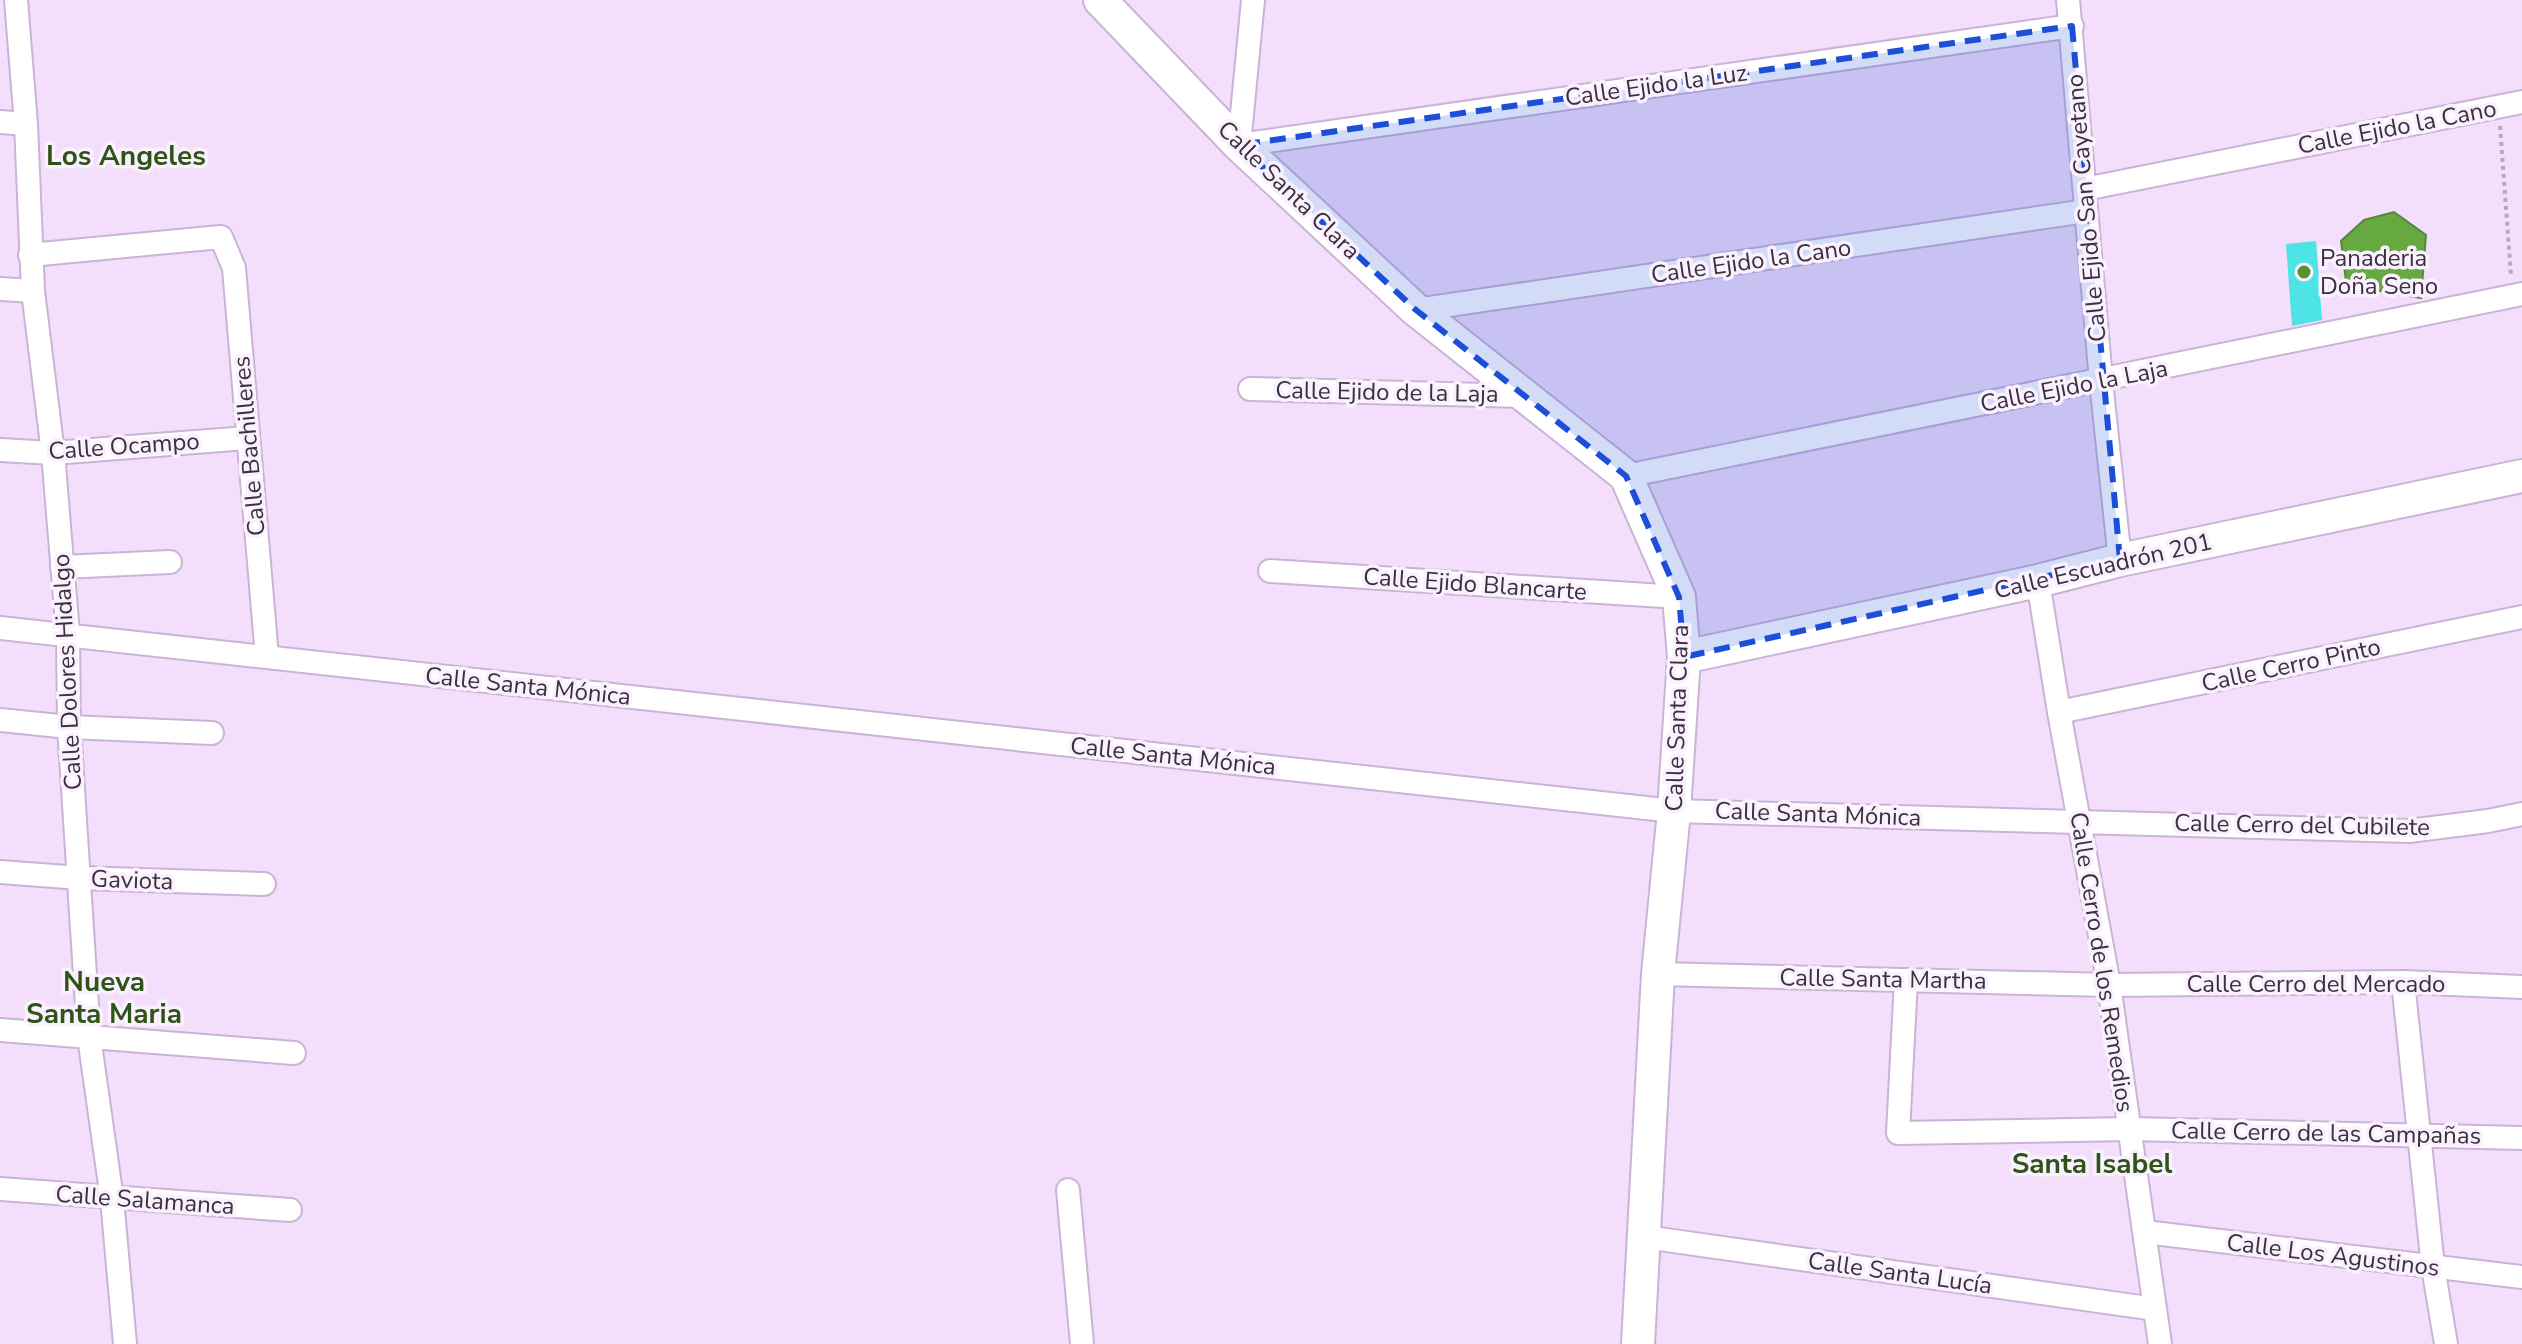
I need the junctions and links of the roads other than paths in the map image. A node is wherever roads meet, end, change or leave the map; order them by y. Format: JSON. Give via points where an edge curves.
{"nodes":[{"id":1,"x":16,"y":0,"type":"edge"},
{"id":2,"x":1100,"y":0,"type":"edge"},
{"id":3,"x":1253,"y":0,"type":"edge"},
{"id":4,"x":2070,"y":1,"type":"edge"},
{"id":5,"x":2072,"y":26,"type":"junction"},
{"id":6,"x":2522,"y":102,"type":"edge"},
{"id":7,"x":0,"y":122,"type":"edge"},
{"id":8,"x":26,"y":124,"type":"junction"},
{"id":9,"x":1239,"y":145,"type":"junction"},
{"id":10,"x":2085,"y":200,"type":"junction"},
{"id":11,"x":30,"y":255,"type":"junction"},
{"id":12,"x":0,"y":289,"type":"edge"},
{"id":13,"x":33,"y":291,"type":"junction"},
{"id":14,"x":2518,"y":295,"type":"edge"},
{"id":15,"x":1416,"y":310,"type":"junction"},
{"id":16,"x":2101,"y":381,"type":"junction"},
{"id":17,"x":1250,"y":389,"type":"dead end"},
{"id":18,"x":1524,"y":396,"type":"junction"},
{"id":19,"x":247,"y":438,"type":"junction"},
{"id":20,"x":0,"y":450,"type":"edge"},
{"id":21,"x":53,"y":453,"type":"junction"},
{"id":22,"x":1626,"y":476,"type":"junction"},
{"id":23,"x":2522,"y":476,"type":"edge"},
{"id":24,"x":2120,"y":560,"type":"junction"},
{"id":25,"x":170,"y":562,"type":"dead end"},
{"id":26,"x":62,"y":567,"type":"junction"},
{"id":27,"x":1270,"y":571,"type":"dead end"},
{"id":28,"x":2038,"y":581,"type":"junction"},
{"id":29,"x":1679,"y":597,"type":"junction"},
{"id":30,"x":2522,"y":617,"type":"edge"},
{"id":31,"x":0,"y":628,"type":"edge"},
{"id":32,"x":68,"y":634,"type":"junction"},
{"id":33,"x":267,"y":657,"type":"junction"},
{"id":34,"x":1684,"y":657,"type":"junction"},
{"id":35,"x":2059,"y":712,"type":"junction"},
{"id":36,"x":0,"y":720,"type":"edge"},
{"id":37,"x":69,"y":727,"type":"junction"},
{"id":38,"x":212,"y":733,"type":"dead end"},
{"id":39,"x":1674,"y":811,"type":"junction"},
{"id":40,"x":2522,"y":814,"type":"edge"},
{"id":41,"x":2080,"y":821,"type":"junction"},
{"id":42,"x":0,"y":872,"type":"edge"},
{"id":43,"x":80,"y":878,"type":"junction"},
{"id":44,"x":264,"y":884,"type":"dead end"},
{"id":45,"x":1658,"y":974,"type":"junction"},
{"id":46,"x":1906,"y":980,"type":"junction"},
{"id":47,"x":2403,"y":982,"type":"junction"},
{"id":48,"x":2109,"y":985,"type":"junction"},
{"id":49,"x":2522,"y":987,"type":"edge"},
{"id":50,"x":0,"y":1030,"type":"edge"},
{"id":51,"x":89,"y":1037,"type":"junction"},
{"id":52,"x":294,"y":1053,"type":"dead end"},
{"id":53,"x":2130,"y":1129,"type":"junction"},
{"id":54,"x":2420,"y":1135,"type":"junction"},
{"id":55,"x":2522,"y":1138,"type":"edge"},
{"id":56,"x":0,"y":1189,"type":"edge"},
{"id":57,"x":1068,"y":1190,"type":"dead end"},
{"id":58,"x":112,"y":1199,"type":"junction"},
{"id":59,"x":290,"y":1210,"type":"dead end"},
{"id":60,"x":2145,"y":1232,"type":"junction"},
{"id":61,"x":1645,"y":1237,"type":"junction"},
{"id":62,"x":2433,"y":1267,"type":"junction"},
{"id":63,"x":2522,"y":1277,"type":"edge"},
{"id":64,"x":2155,"y":1309,"type":"junction"},
{"id":65,"x":125,"y":1344,"type":"edge"},
{"id":66,"x":1082,"y":1344,"type":"edge"},
{"id":67,"x":1638,"y":1344,"type":"edge"},
{"id":68,"x":2160,"y":1344,"type":"edge"},
{"id":69,"x":2446,"y":1344,"type":"edge"}],
"edges":[{"from":1,"to":8,"type":"street","name":"Calle Dolores Hidalgo"},
{"from":2,"to":9,"type":"street","name":"Calle Santa Clara"},
{"from":3,"to":9,"type":"street"},
{"from":4,"to":5,"type":"street","name":"Calle Ejido San Cayetano"},
{"from":5,"to":9,"type":"street","name":"Calle Ejido la Luz"},
{"from":5,"to":10,"type":"street","name":"Calle Ejido San Cayetano"},
{"from":6,"to":10,"type":"street","name":"Calle Ejido la Cano"},
{"from":7,"to":8,"type":"street"},
{"from":8,"to":11,"type":"street","name":"Calle Dolores Hidalgo"},
{"from":9,"to":15,"type":"street","name":"Calle Santa Clara"},
{"from":10,"to":15,"type":"street","name":"Calle Ejido la Cano"},
{"from":10,"to":16,"type":"street","name":"Calle Ejido San Cayetano"},
{"from":11,"to":13,"type":"street","name":"Calle Dolores Hidalgo"},
{"from":11,"to":19,"type":"street","name":"Calle Bachilleres","via":[[221,237],[234,268]]},
{"from":12,"to":13,"type":"street"},
{"from":13,"to":21,"type":"street","name":"Calle Dolores Hidalgo"},
{"from":14,"to":16,"type":"street","name":"Calle Ejido la Laja"},
{"from":15,"to":18,"type":"street","name":"Calle Santa Clara"},
{"from":16,"to":22,"type":"street","name":"Calle Ejido la Laja"},
{"from":16,"to":24,"type":"street","name":"Calle Ejido San Cayetano"},
{"from":17,"to":18,"type":"street","name":"Calle Ejido de la Laja"},
{"from":18,"to":22,"type":"street","name":"Calle Santa Clara"},
{"from":19,"to":21,"type":"street","name":"Calle Ocampo"},
{"from":19,"to":33,"type":"street","name":"Calle Bachilleres"},
{"from":20,"to":21,"type":"street","name":"Calle Ocampo"},
{"from":21,"to":26,"type":"street","name":"Calle Dolores Hidalgo"},
{"from":22,"to":29,"type":"street","name":"Calle Santa Clara"},
{"from":23,"to":24,"type":"street","name":"Calle Escuadrón 201"},
{"from":24,"to":28,"type":"street","name":"Calle Escuadrón 201"},
{"from":25,"to":26,"type":"street"},
{"from":26,"to":32,"type":"street","name":"Calle Dolores Hidalgo"},
{"from":27,"to":29,"type":"street","name":"Calle Ejido Blancarte"},
{"from":28,"to":34,"type":"street","name":"Calle Escuadrón 201"},
{"from":28,"to":35,"type":"street","name":"Calle Cerro de los Remedios"},
{"from":29,"to":34,"type":"street","name":"Calle Santa Clara"},
{"from":30,"to":35,"type":"street","name":"Calle Cerro Pinto"},
{"from":31,"to":32,"type":"street","name":"Calle Santa Mónica"},
{"from":32,"to":33,"type":"street","name":"Calle Santa Mónica"},
{"from":32,"to":37,"type":"street","name":"Calle Dolores Hidalgo"},
{"from":33,"to":39,"type":"street","name":"Calle Santa Mónica"},
{"from":34,"to":39,"type":"street","name":"Calle Santa Clara"},
{"from":35,"to":41,"type":"street","name":"Calle Cerro de los Remedios"},
{"from":36,"to":37,"type":"street"},
{"from":37,"to":38,"type":"street"},
{"from":37,"to":43,"type":"street","name":"Calle Dolores Hidalgo"},
{"from":39,"to":41,"type":"street","name":"Calle Santa Mónica"},
{"from":39,"to":45,"type":"street","name":"Calle Santa Clara"},
{"from":40,"to":41,"type":"street","name":"Calle Cerro del Cubilete","via":[[2409,831]]},
{"from":41,"to":48,"type":"street","name":"Calle Cerro de los Remedios"},
{"from":42,"to":43,"type":"street","name":"Gaviota"},
{"from":43,"to":44,"type":"street","name":"Gaviota"},
{"from":43,"to":51,"type":"street","name":"Calle Dolores Hidalgo"},
{"from":45,"to":46,"type":"street","name":"Calle Santa Martha"},
{"from":45,"to":61,"type":"street","name":"Calle Santa Clara"},
{"from":46,"to":48,"type":"street","name":"Calle Santa Martha"},
{"from":46,"to":53,"type":"street","name":"Calle Cerro de las Campañas","via":[[1898,1133]]},
{"from":47,"to":48,"type":"street","name":"Calle Cerro del Mercado"},
{"from":47,"to":49,"type":"street","name":"Calle Cerro del Mercado"},
{"from":47,"to":54,"type":"street"},
{"from":48,"to":53,"type":"street","name":"Calle Cerro de los Remedios"},
{"from":50,"to":51,"type":"street"},
{"from":51,"to":52,"type":"street"},
{"from":51,"to":58,"type":"street","name":"Calle Dolores Hidalgo"},
{"from":53,"to":54,"type":"street","name":"Calle Cerro de las Campañas"},
{"from":53,"to":60,"type":"street","name":"Calle Cerro de los Remedios"},
{"from":54,"to":55,"type":"street","name":"Calle Cerro de las Campañas"},
{"from":54,"to":62,"type":"street"},
{"from":56,"to":58,"type":"street","name":"Calle Salamanca"},
{"from":57,"to":66,"type":"street"},
{"from":58,"to":59,"type":"street","name":"Calle Salamanca"},
{"from":58,"to":65,"type":"street","name":"Calle Dolores Hidalgo"},
{"from":60,"to":62,"type":"street","name":"Calle Los Agustinos"},
{"from":60,"to":64,"type":"street","name":"Calle Cerro de los Remedios"},
{"from":61,"to":64,"type":"street","name":"Calle Santa Lucía"},
{"from":61,"to":67,"type":"street","name":"Calle Santa Clara"},
{"from":62,"to":63,"type":"street","name":"Calle Los Agustinos"},
{"from":62,"to":69,"type":"street"},
{"from":64,"to":68,"type":"street","name":"Calle Cerro de los Remedios"}]}
